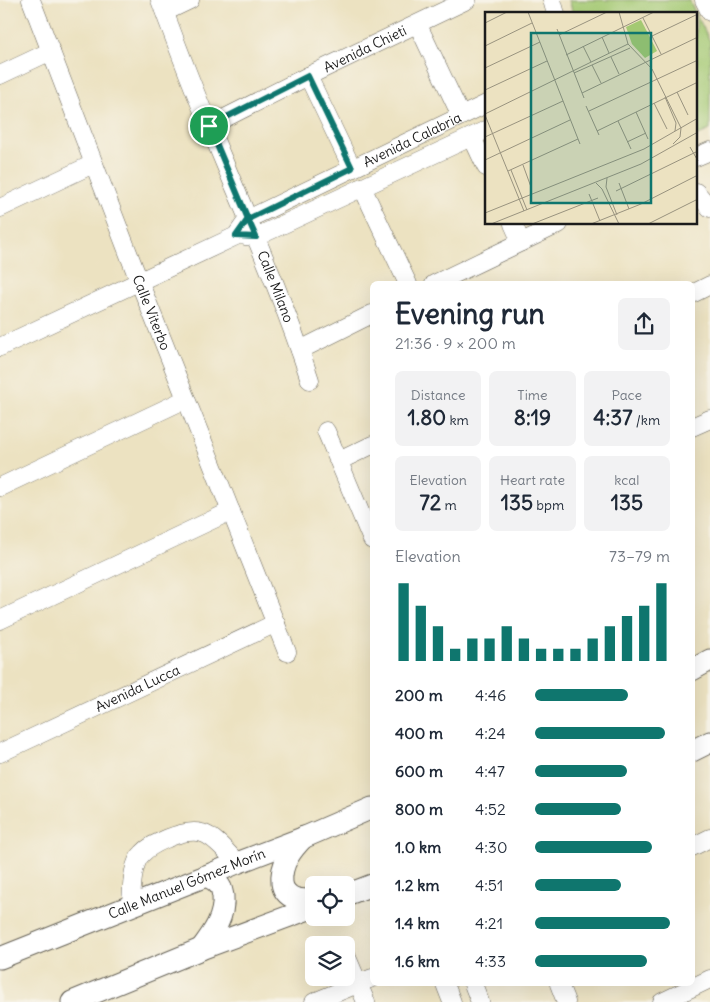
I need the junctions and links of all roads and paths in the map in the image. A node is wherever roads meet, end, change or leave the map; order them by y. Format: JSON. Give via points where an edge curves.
{"nodes":[{"id":1,"x":31,"y":0,"type":"edge"},
{"id":2,"x":190,"y":0,"type":"edge"},
{"id":3,"x":467,"y":0,"type":"edge"},
{"id":4,"x":704,"y":0,"type":"edge"},
{"id":5,"x":162,"y":6,"type":"edge"},
{"id":6,"x":710,"y":12,"type":"edge"},
{"id":7,"x":418,"y":24,"type":"junction"},
{"id":8,"x":51,"y":51,"type":"junction"},
{"id":9,"x":0,"y":75,"type":"edge"},
{"id":10,"x":308,"y":76,"type":"junction"},
{"id":11,"x":485,"y":104,"type":"edge"},
{"id":12,"x":461,"y":116,"type":"junction"},
{"id":13,"x":209,"y":126,"type":"junction"},
{"id":14,"x":479,"y":134,"type":"edge"},
{"id":15,"x":710,"y":151,"type":"edge"},
{"id":16,"x":698,"y":156,"type":"edge"},
{"id":17,"x":485,"y":162,"type":"edge"},
{"id":18,"x":93,"y":164,"type":"junction"},
{"id":19,"x":352,"y":168,"type":"junction"},
{"id":20,"x":362,"y":187,"type":"junction"},
{"id":21,"x":698,"y":194,"type":"edge"},
{"id":22,"x":0,"y":208,"type":"edge"},
{"id":23,"x":710,"y":208,"type":"edge"},
{"id":24,"x":248,"y":219,"type":"junction"},
{"id":25,"x":513,"y":225,"type":"edge"},
{"id":26,"x":557,"y":225,"type":"edge"},
{"id":27,"x":236,"y":236,"type":"junction"},
{"id":28,"x":256,"y":237,"type":"junction"},
{"id":29,"x":521,"y":242,"type":"junction"},
{"id":30,"x":139,"y":281,"type":"junction"},
{"id":31,"x":407,"y":281,"type":"edge"},
{"id":32,"x":440,"y":281,"type":"edge"},
{"id":33,"x":710,"y":285,"type":"edge"},
{"id":34,"x":695,"y":292,"type":"edge"},
{"id":35,"x":370,"y":315,"type":"edge"},
{"id":36,"x":0,"y":347,"type":"edge"},
{"id":37,"x":300,"y":350,"type":"junction"},
{"id":38,"x":310,"y":380,"type":"dead end"},
{"id":39,"x":186,"y":399,"type":"junction"},
{"id":40,"x":710,"y":419,"type":"edge"},
{"id":41,"x":695,"y":426,"type":"edge"},
{"id":42,"x":326,"y":431,"type":"dead end"},
{"id":43,"x":370,"y":446,"type":"edge"},
{"id":44,"x":339,"y":461,"type":"junction"},
{"id":45,"x":0,"y":487,"type":"edge"},
{"id":46,"x":231,"y":511,"type":"junction"},
{"id":47,"x":370,"y":535,"type":"edge"},
{"id":48,"x":0,"y":620,"type":"edge"},
{"id":49,"x":276,"y":623,"type":"junction"},
{"id":50,"x":287,"y":652,"type":"dead end"},
{"id":51,"x":710,"y":660,"type":"edge"},
{"id":52,"x":695,"y":668,"type":"edge"},
{"id":53,"x":710,"y":742,"type":"edge"},
{"id":54,"x":695,"y":750,"type":"edge"},
{"id":55,"x":0,"y":753,"type":"edge"},
{"id":56,"x":370,"y":809,"type":"edge"},
{"id":57,"x":304,"y":837,"type":"junction"},
{"id":58,"x":710,"y":838,"type":"edge"},
{"id":59,"x":695,"y":846,"type":"edge"},
{"id":60,"x":237,"y":862,"type":"junction"},
{"id":61,"x":206,"y":876,"type":"junction"},
{"id":62,"x":370,"y":886,"type":"edge"},
{"id":63,"x":355,"y":892,"type":"edge"},
{"id":64,"x":305,"y":900,"type":"edge"},
{"id":65,"x":131,"y":905,"type":"junction"},
{"id":66,"x":305,"y":910,"type":"edge"},
{"id":67,"x":201,"y":949,"type":"junction"},
{"id":68,"x":0,"y":958,"type":"edge"},
{"id":69,"x":355,"y":966,"type":"edge"},
{"id":70,"x":710,"y":979,"type":"edge"},
{"id":71,"x":366,"y":981,"type":"edge"},
{"id":72,"x":446,"y":986,"type":"edge"},
{"id":73,"x":474,"y":986,"type":"edge"},
{"id":74,"x":560,"y":986,"type":"edge"},
{"id":75,"x":72,"y":1002,"type":"edge"},
{"id":76,"x":314,"y":1002,"type":"edge"},
{"id":77,"x":366,"y":1002,"type":"edge"},
{"id":78,"x":452,"y":1002,"type":"edge"},
{"id":79,"x":480,"y":1002,"type":"edge"},
{"id":80,"x":566,"y":1002,"type":"edge"},
{"id":81,"x":662,"y":1002,"type":"edge"}],
"edges":[{"from":1,"to":8,"type":"street","name":"Calle Viterbo"},
{"from":2,"to":5,"type":"street"},
{"from":3,"to":7,"type":"street","name":"Avenida Chieti"},
{"from":4,"to":6,"type":"street"},
{"from":5,"to":13,"type":"street","name":"Calle Milano"},
{"from":7,"to":10,"type":"street","name":"Avenida Chieti"},
{"from":7,"to":12,"type":"street"},
{"from":8,"to":9,"type":"street"},
{"from":8,"to":18,"type":"street","name":"Calle Viterbo"},
{"from":10,"to":13,"type":"street","name":"Avenida Chieti"},
{"from":10,"to":19,"type":"street"},
{"from":11,"to":12,"type":"street","name":"Avenida Calabria"},
{"from":12,"to":19,"type":"street","name":"Avenida Calabria"},
{"from":13,"to":24,"type":"street","name":"Calle Milano"},
{"from":14,"to":17,"type":"street"},
{"from":14,"to":20,"type":"street","name":"Avenida Calabria"},
{"from":15,"to":16,"type":"street"},
{"from":18,"to":22,"type":"street"},
{"from":18,"to":30,"type":"street","name":"Calle Viterbo"},
{"from":19,"to":24,"type":"street","name":"Avenida Calabria"},
{"from":20,"to":28,"type":"street","name":"Avenida Calabria"},
{"from":20,"to":31,"type":"street"},
{"from":21,"to":23,"type":"street"},
{"from":24,"to":27,"type":"street","name":"Avenida Calabria"},
{"from":24,"to":28,"type":"street","name":"Calle Milano"},
{"from":25,"to":29,"type":"street"},
{"from":26,"to":29,"type":"street"},
{"from":27,"to":28,"type":"street","name":"Avenida Calabria"},
{"from":27,"to":30,"type":"street","name":"Avenida Calabria"},
{"from":28,"to":37,"type":"street","name":"Calle Milano"},
{"from":29,"to":32,"type":"street"},
{"from":30,"to":36,"type":"street","name":"Avenida Calabria"},
{"from":30,"to":39,"type":"street","name":"Calle Viterbo"},
{"from":33,"to":34,"type":"street"},
{"from":35,"to":37,"type":"street"},
{"from":37,"to":38,"type":"street","name":"Calle Milano"},
{"from":39,"to":45,"type":"street"},
{"from":39,"to":46,"type":"street","name":"Calle Viterbo"},
{"from":40,"to":41,"type":"street"},
{"from":42,"to":44,"type":"street"},
{"from":43,"to":44,"type":"street"},
{"from":44,"to":47,"type":"street"},
{"from":46,"to":48,"type":"street"},
{"from":46,"to":49,"type":"street","name":"Calle Viterbo"},
{"from":49,"to":50,"type":"street","name":"Calle Viterbo"},
{"from":49,"to":55,"type":"street","name":"Avenida Lucca"},
{"from":51,"to":52,"type":"main road"},
{"from":53,"to":54,"type":"main road"},
{"from":56,"to":57,"type":"main road","name":"Calle Manuel Gómez Morín"},
{"from":57,"to":60,"type":"main road","name":"Calle Manuel Gómez Morín"},
{"from":57,"to":64,"type":"main road","via":[[291,851],[282,871],[283,888],[287,894]]},
{"from":58,"to":59,"type":"street"},
{"from":60,"to":61,"type":"main road","name":"Calle Manuel Gómez Morín"},
{"from":60,"to":65,"type":"street","via":[[202,832],[174,835],[140,854],[135,867]]},
{"from":61,"to":65,"type":"main road","name":"Calle Manuel Gómez Morín"},
{"from":61,"to":67,"type":"main road","via":[[222,889],[222,909],[213,934]]},
{"from":62,"to":63,"type":"main road"},
{"from":65,"to":68,"type":"main road","name":"Calle Manuel Gómez Morín"},
{"from":66,"to":67,"type":"main road"},
{"from":67,"to":75,"type":"main road"},
{"from":69,"to":71,"type":"street"},
{"from":70,"to":81,"type":"street"},
{"from":71,"to":76,"type":"street"},
{"from":71,"to":77,"type":"street"},
{"from":72,"to":78,"type":"street"},
{"from":73,"to":79,"type":"street"},
{"from":74,"to":80,"type":"street"}]}
